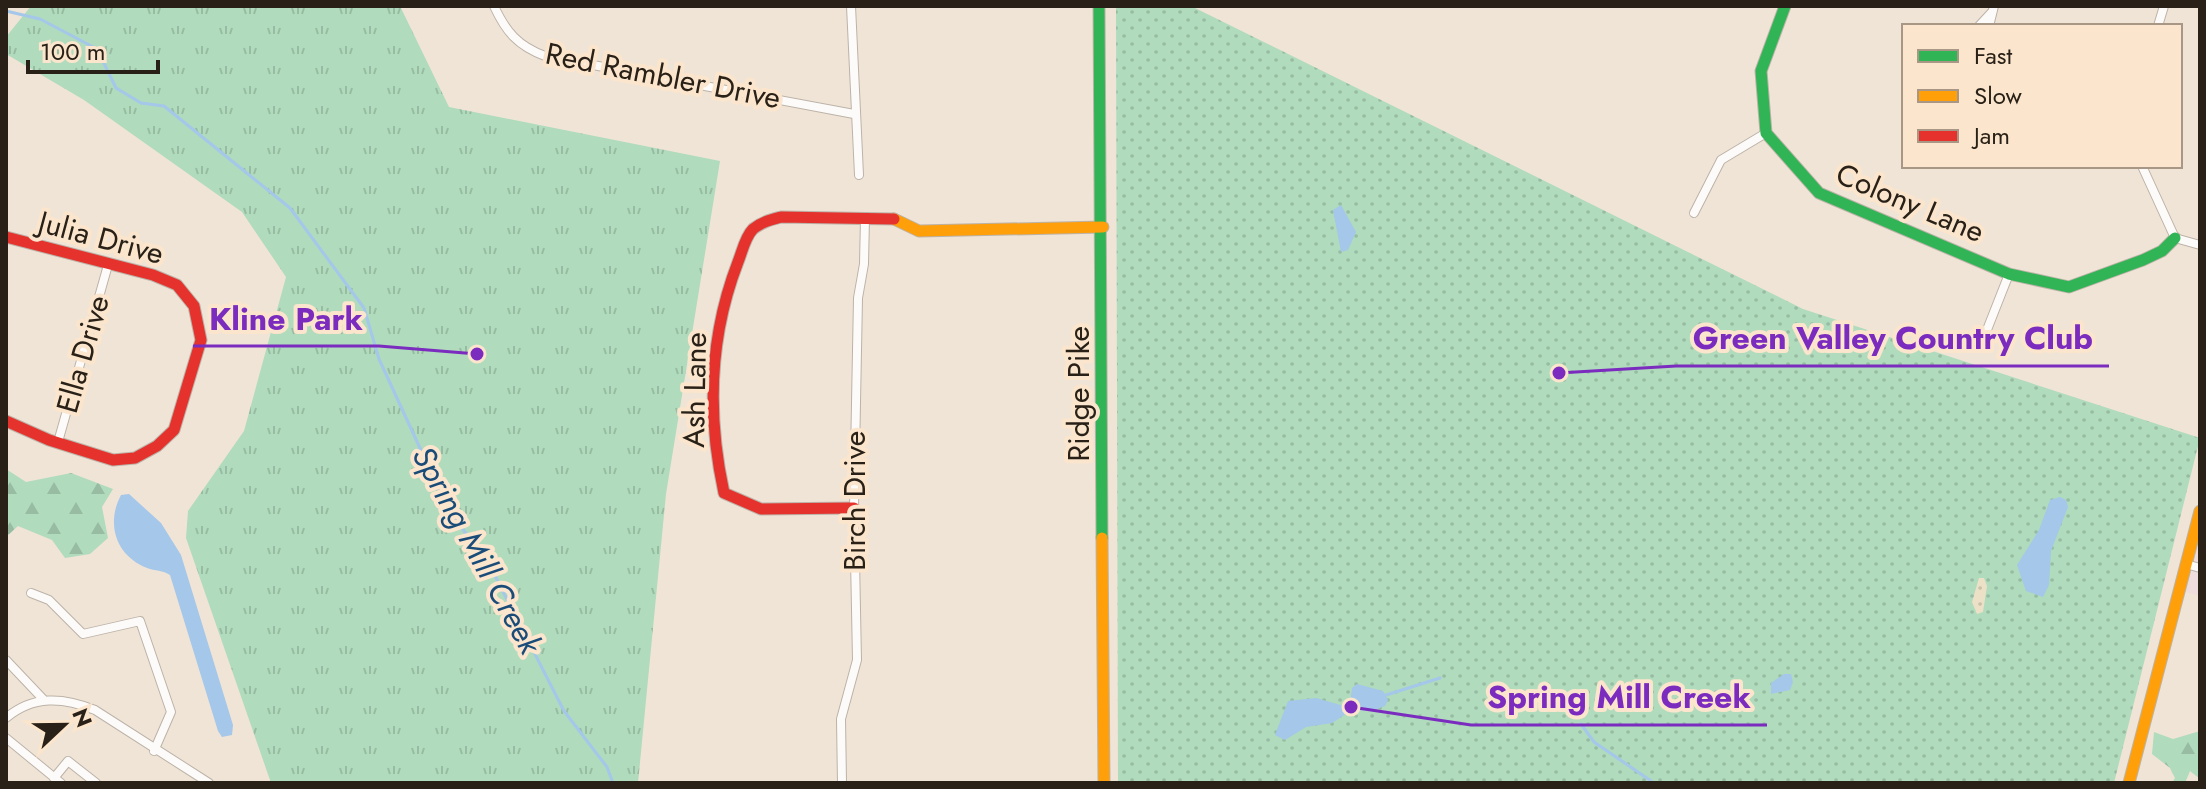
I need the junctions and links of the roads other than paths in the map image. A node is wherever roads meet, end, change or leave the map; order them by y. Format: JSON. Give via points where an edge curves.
{"nodes":[{"id":1,"x":494,"y":6,"type":"edge"},
{"id":2,"x":851,"y":6,"type":"edge"},
{"id":3,"x":1099,"y":6,"type":"edge"},
{"id":4,"x":1785,"y":6,"type":"edge"},
{"id":5,"x":854,"y":114,"type":"junction"},
{"id":6,"x":1766,"y":133,"type":"junction"},
{"id":7,"x":2143,"y":168,"type":"edge"},
{"id":8,"x":859,"y":175,"type":"dead end"},
{"id":9,"x":1694,"y":213,"type":"dead end"},
{"id":10,"x":865,"y":218,"type":"junction"},
{"id":11,"x":1103,"y":227,"type":"junction"},
{"id":12,"x":6,"y":237,"type":"edge"},
{"id":13,"x":2175,"y":238,"type":"junction"},
{"id":14,"x":2200,"y":245,"type":"edge"},
{"id":15,"x":108,"y":265,"type":"junction"},
{"id":16,"x":2009,"y":274,"type":"junction"},
{"id":17,"x":1983,"y":340,"type":"dead end"},
{"id":18,"x":6,"y":421,"type":"edge"},
{"id":19,"x":58,"y":442,"type":"junction"},
{"id":20,"x":854,"y":508,"type":"junction"},
{"id":21,"x":2200,"y":511,"type":"edge"},
{"id":22,"x":2191,"y":559,"type":"edge"},
{"id":23,"x":2200,"y":568,"type":"edge"},
{"id":24,"x":31,"y":593,"type":"dead end"},
{"id":25,"x":6,"y":660,"type":"edge"},
{"id":26,"x":43,"y":699,"type":"junction"},
{"id":27,"x":6,"y":718,"type":"edge"},
{"id":28,"x":6,"y":738,"type":"edge"},
{"id":29,"x":154,"y":751,"type":"junction"},
{"id":30,"x":58,"y":780,"type":"edge"},
{"id":31,"x":96,"y":783,"type":"edge"},
{"id":32,"x":209,"y":783,"type":"edge"},
{"id":33,"x":842,"y":783,"type":"edge"},
{"id":34,"x":1104,"y":783,"type":"edge"},
{"id":35,"x":2129,"y":783,"type":"edge"}],
"edges":[{"from":1,"to":5,"type":"street","name":"Red Rambler Drive","via":[[505,29],[524,48],[545,56]]},
{"from":2,"to":5,"type":"street"},
{"from":3,"to":11,"type":"street","name":"Ridge Pike"},
{"from":4,"to":6,"type":"street","via":[[1761,71]]},
{"from":5,"to":8,"type":"street"},
{"from":6,"to":9,"type":"street","via":[[1721,160]]},
{"from":6,"to":16,"type":"street","name":"Colony Lane","via":[[1819,193]]},
{"from":7,"to":13,"type":"street"},
{"from":10,"to":11,"type":"street","name":"Ash Lane","via":[[891,218],[919,231]]},
{"from":10,"to":20,"type":"street","name":"Birch Drive"},
{"from":10,"to":20,"type":"street","name":"Ash Lane","via":[[781,217],[750,232],[718,325],[714,369],[717,465],[724,493],[761,509]]},
{"from":11,"to":34,"type":"street","name":"Ridge Pike"},
{"from":12,"to":15,"type":"street","name":"Julia Drive"},
{"from":13,"to":14,"type":"street"},
{"from":13,"to":16,"type":"street","name":"Colony Lane","via":[[2143,260],[2069,287]]},
{"from":15,"to":19,"type":"street","name":"Ella Drive"},
{"from":15,"to":19,"type":"street","name":"Julia Drive","via":[[177,285],[194,306],[201,340],[181,416],[157,446],[135,458],[113,460]]},
{"from":16,"to":17,"type":"street"},
{"from":18,"to":19,"type":"street","name":"Julia Drive"},
{"from":20,"to":33,"type":"street","name":"Birch Drive","via":[[857,660],[841,719]]},
{"from":21,"to":22,"type":"street"},
{"from":22,"to":23,"type":"street"},
{"from":22,"to":35,"type":"street"},
{"from":24,"to":29,"type":"street","via":[[49,600],[83,634],[140,621],[171,712]]},
{"from":25,"to":26,"type":"street"},
{"from":26,"to":27,"type":"street"},
{"from":26,"to":29,"type":"street","via":[[95,710]]},
{"from":28,"to":30,"type":"street"},
{"from":29,"to":32,"type":"street"},
{"from":30,"to":31,"type":"street","via":[[68,761]]}]}
